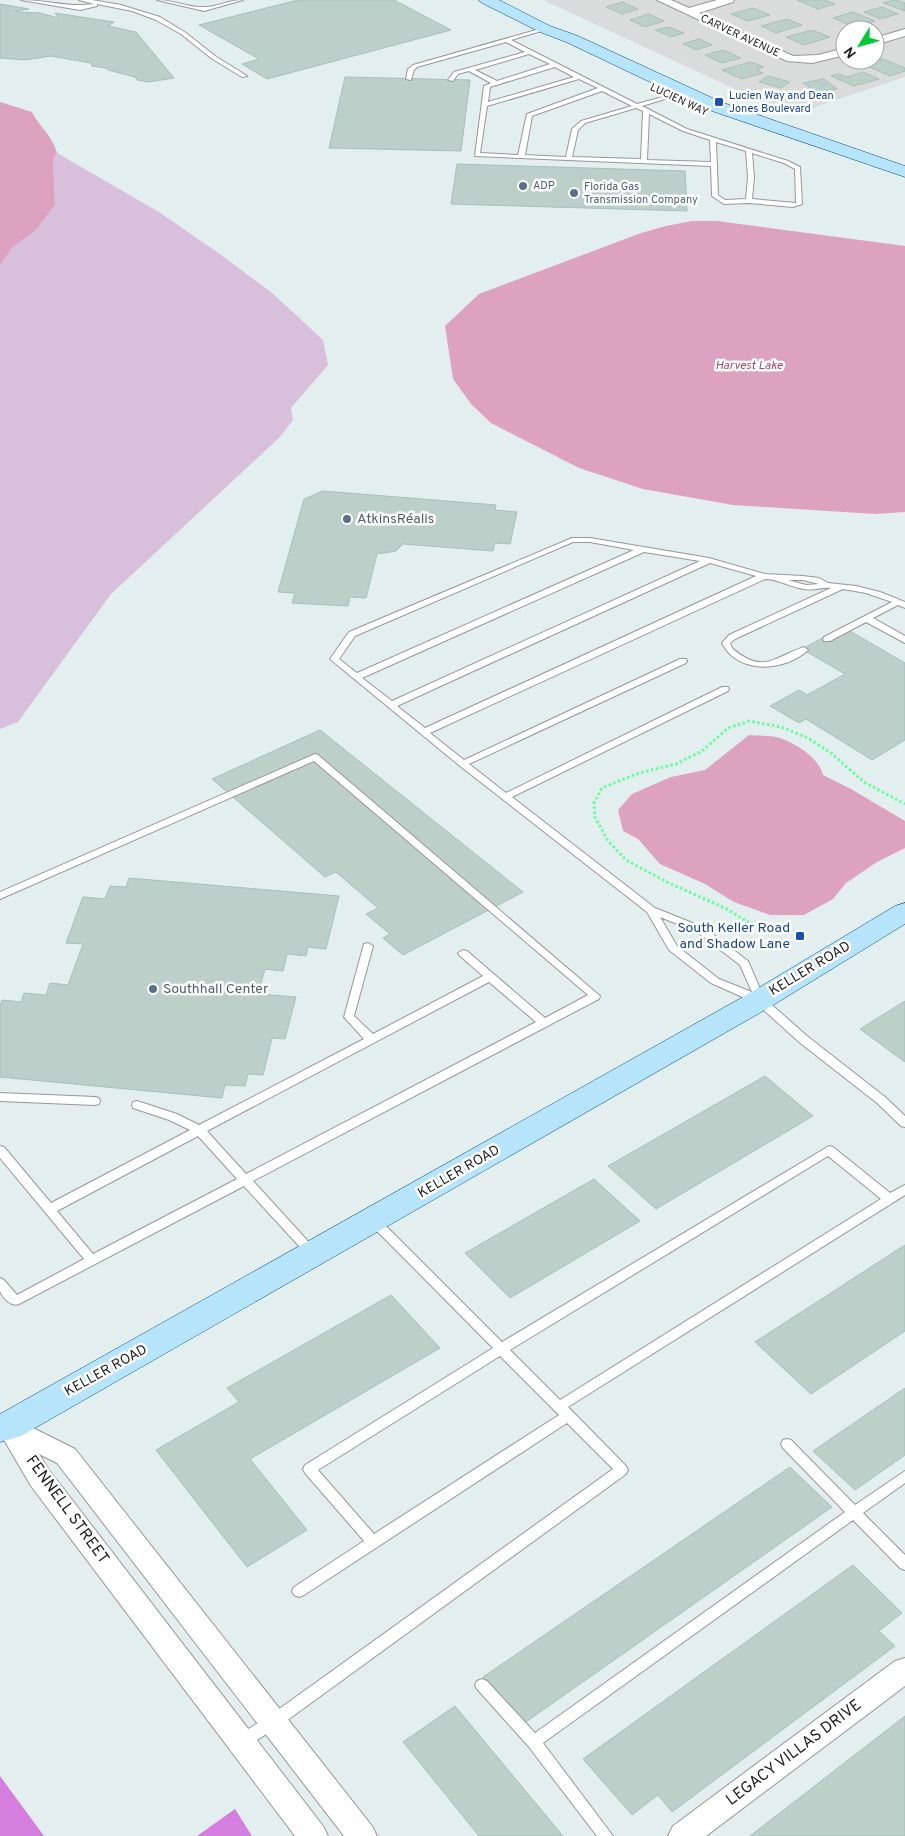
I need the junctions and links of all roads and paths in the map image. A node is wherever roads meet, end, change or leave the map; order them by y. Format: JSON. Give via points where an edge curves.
{"nodes":[{"id":1,"x":24,"y":0,"type":"edge"},
{"id":2,"x":82,"y":0,"type":"edge"},
{"id":3,"x":121,"y":0,"type":"edge"},
{"id":4,"x":160,"y":0,"type":"edge"},
{"id":5,"x":177,"y":0,"type":"edge"},
{"id":6,"x":240,"y":0,"type":"edge"},
{"id":7,"x":487,"y":0,"type":"edge"},
{"id":8,"x":662,"y":0,"type":"edge"},
{"id":9,"x":729,"y":0,"type":"edge"},
{"id":10,"x":169,"y":2,"type":"junction"},
{"id":11,"x":103,"y":3,"type":"junction"},
{"id":12,"x":114,"y":5,"type":"junction"},
{"id":13,"x":688,"y":12,"type":"junction"},
{"id":14,"x":545,"y":29,"type":"junction"},
{"id":15,"x":905,"y":32,"type":"edge"},
{"id":16,"x":885,"y":39,"type":"edge"},
{"id":17,"x":506,"y":40,"type":"junction"},
{"id":18,"x":530,"y":52,"type":"junction"},
{"id":19,"x":835,"y":54,"type":"edge"},
{"id":20,"x":554,"y":65,"type":"junction"},
{"id":21,"x":469,"y":69,"type":"junction"},
{"id":22,"x":244,"y":76,"type":"dead end"},
{"id":23,"x":579,"y":77,"type":"junction"},
{"id":24,"x":409,"y":79,"type":"dead end"},
{"id":25,"x":452,"y":80,"type":"dead end"},
{"id":26,"x":496,"y":83,"type":"junction"},
{"id":27,"x":602,"y":89,"type":"junction"},
{"id":28,"x":676,"y":94,"type":"junction"},
{"id":29,"x":484,"y":105,"type":"junction"},
{"id":30,"x":635,"y":106,"type":"junction"},
{"id":31,"x":646,"y":111,"type":"junction"},
{"id":32,"x":713,"y":139,"type":"junction"},
{"id":33,"x":749,"y":150,"type":"junction"},
{"id":34,"x":521,"y":157,"type":"junction"},
{"id":35,"x":569,"y":158,"type":"junction"},
{"id":36,"x":644,"y":161,"type":"junction"},
{"id":37,"x":714,"y":164,"type":"junction"},
{"id":38,"x":905,"y":172,"type":"edge"},
{"id":39,"x":905,"y":183,"type":"edge"},
{"id":40,"x":749,"y":201,"type":"junction"},
{"id":41,"x":643,"y":549,"type":"junction"},
{"id":42,"x":709,"y":560,"type":"junction"},
{"id":43,"x":764,"y":576,"type":"junction"},
{"id":44,"x":840,"y":588,"type":"junction"},
{"id":45,"x":902,"y":603,"type":"edge"},
{"id":46,"x":866,"y":618,"type":"junction"},
{"id":47,"x":827,"y":638,"type":"dead end"},
{"id":48,"x":905,"y":640,"type":"edge"},
{"id":49,"x":804,"y":650,"type":"dead end"},
{"id":50,"x":683,"y":661,"type":"dead end"},
{"id":51,"x":356,"y":677,"type":"junction"},
{"id":52,"x":725,"y":689,"type":"dead end"},
{"id":53,"x":391,"y":705,"type":"junction"},
{"id":54,"x":424,"y":732,"type":"junction"},
{"id":55,"x":463,"y":764,"type":"junction"},
{"id":56,"x":505,"y":797,"type":"junction"},
{"id":57,"x":905,"y":804,"type":"edge"},
{"id":58,"x":0,"y":896,"type":"edge"},
{"id":59,"x":651,"y":910,"type":"junction"},
{"id":60,"x":905,"y":912,"type":"edge"},
{"id":61,"x":784,"y":931,"type":"dead end"},
{"id":62,"x":368,"y":946,"type":"dead end"},
{"id":63,"x":463,"y":952,"type":"dead end"},
{"id":64,"x":490,"y":977,"type":"junction"},
{"id":65,"x":760,"y":1000,"type":"junction"},
{"id":66,"x":544,"y":1023,"type":"junction"},
{"id":67,"x":372,"y":1039,"type":"junction"},
{"id":68,"x":0,"y":1097,"type":"edge"},
{"id":69,"x":95,"y":1101,"type":"dead end"},
{"id":70,"x":137,"y":1105,"type":"dead end"},
{"id":71,"x":905,"y":1123,"type":"edge"},
{"id":72,"x":200,"y":1130,"type":"junction"},
{"id":73,"x":0,"y":1150,"type":"edge"},
{"id":74,"x":244,"y":1180,"type":"junction"},
{"id":75,"x":905,"y":1189,"type":"edge"},
{"id":76,"x":889,"y":1199,"type":"junction"},
{"id":77,"x":50,"y":1209,"type":"junction"},
{"id":78,"x":373,"y":1220,"type":"junction"},
{"id":79,"x":313,"y":1254,"type":"junction"},
{"id":80,"x":92,"y":1260,"type":"junction"},
{"id":81,"x":0,"y":1282,"type":"edge"},
{"id":82,"x":501,"y":1349,"type":"junction"},
{"id":83,"x":563,"y":1411,"type":"junction"},
{"id":84,"x":2,"y":1427,"type":"edge"},
{"id":85,"x":787,"y":1444,"type":"dead end"},
{"id":86,"x":905,"y":1476,"type":"edge"},
{"id":87,"x":855,"y":1512,"type":"junction"},
{"id":88,"x":373,"y":1542,"type":"junction"},
{"id":89,"x":905,"y":1564,"type":"edge"},
{"id":90,"x":299,"y":1590,"type":"dead end"},
{"id":91,"x":905,"y":1670,"type":"edge"},
{"id":92,"x":482,"y":1685,"type":"dead end"},
{"id":93,"x":274,"y":1722,"type":"junction"},
{"id":94,"x":241,"y":1741,"type":"junction"},
{"id":95,"x":534,"y":1742,"type":"junction"},
{"id":96,"x":313,"y":1836,"type":"edge"},
{"id":97,"x":362,"y":1836,"type":"edge"},
{"id":98,"x":606,"y":1836,"type":"edge"},
{"id":99,"x":683,"y":1836,"type":"edge"}],
"edges":[{"from":1,"to":11,"type":"lane","via":[[80,8]]},
{"from":2,"to":11,"type":"lane"},
{"from":3,"to":12,"type":"lane"},
{"from":4,"to":10,"type":"lane"},
{"from":5,"to":10,"type":"lane"},
{"from":6,"to":10,"type":"lane","via":[[204,10]]},
{"from":7,"to":14,"type":"street","name":"LUCIEN WAY"},
{"from":8,"to":13,"type":"street","name":"CARVER AVENUE"},
{"from":9,"to":13,"type":"street"},
{"from":11,"to":12,"type":"lane"},
{"from":12,"to":22,"type":"lane","via":[[156,16]]},
{"from":13,"to":19,"type":"street","name":"CARVER AVENUE","via":[[791,59],[818,60]]},
{"from":14,"to":17,"type":"lane"},
{"from":14,"to":28,"type":"street","name":"LUCIEN WAY","via":[[563,44]]},
{"from":15,"to":16,"type":"street"},
{"from":17,"to":18,"type":"lane"},
{"from":17,"to":24,"type":"lane","via":[[414,66]]},
{"from":18,"to":20,"type":"lane"},
{"from":18,"to":21,"type":"lane"},
{"from":20,"to":23,"type":"lane"},
{"from":20,"to":26,"type":"lane"},
{"from":21,"to":25,"type":"lane","via":[[456,73]]},
{"from":21,"to":26,"type":"lane"},
{"from":23,"to":27,"type":"lane"},
{"from":23,"to":29,"type":"lane"},
{"from":26,"to":29,"type":"lane","via":[[487,86]]},
{"from":27,"to":30,"type":"lane"},
{"from":27,"to":34,"type":"lane","via":[[529,115]]},
{"from":28,"to":30,"type":"lane"},
{"from":28,"to":38,"type":"street","name":"LUCIEN WAY"},
{"from":28,"to":39,"type":"street","name":"LUCIEN WAY","via":[[737,125],[815,148]]},
{"from":29,"to":34,"type":"lane","via":[[477,155]]},
{"from":30,"to":31,"type":"lane"},
{"from":30,"to":35,"type":"lane","via":[[583,122],[575,129]]},
{"from":31,"to":32,"type":"lane","via":[[684,130]]},
{"from":31,"to":36,"type":"lane"},
{"from":32,"to":33,"type":"lane"},
{"from":32,"to":37,"type":"lane"},
{"from":33,"to":40,"type":"lane"},
{"from":33,"to":40,"type":"lane","via":[[798,168],[799,204]]},
{"from":34,"to":35,"type":"lane"},
{"from":35,"to":36,"type":"lane"},
{"from":36,"to":37,"type":"lane"},
{"from":37,"to":40,"type":"lane","via":[[715,196],[724,202]]},
{"from":41,"to":42,"type":"lane"},
{"from":41,"to":51,"type":"lane"},
{"from":41,"to":51,"type":"lane","via":[[572,540],[352,634],[334,659]]},
{"from":42,"to":43,"type":"lane"},
{"from":42,"to":53,"type":"lane"},
{"from":43,"to":44,"type":"lane","via":[[815,588],[826,585]]},
{"from":43,"to":54,"type":"lane"},
{"from":44,"to":45,"type":"lane","via":[[878,593]]},
{"from":44,"to":49,"type":"lane","via":[[732,637],[726,643],[732,652],[757,666],[772,665]]},
{"from":45,"to":46,"type":"lane"},
{"from":46,"to":47,"type":"lane"},
{"from":46,"to":48,"type":"lane"},
{"from":50,"to":55,"type":"lane"},
{"from":51,"to":53,"type":"lane"},
{"from":52,"to":56,"type":"lane"},
{"from":53,"to":54,"type":"lane"},
{"from":54,"to":55,"type":"lane"},
{"from":55,"to":56,"type":"lane"},
{"from":56,"to":59,"type":"lane"},
{"from":57,"to":61,"type":"path","via":[[864,782],[808,738],[781,727],[749,721],[728,728],[702,751],[676,764],[639,772],[602,788],[594,802],[595,816],[608,841],[626,860],[748,922]]},
{"from":58,"to":66,"type":"lane","via":[[314,757],[595,996]]},
{"from":59,"to":65,"type":"lane","via":[[673,948],[715,980]]},
{"from":59,"to":65,"type":"lane","via":[[701,930],[744,963]]},
{"from":60,"to":65,"type":"street","name":"KELLER ROAD"},
{"from":62,"to":67,"type":"lane","via":[[349,1017]]},
{"from":63,"to":64,"type":"lane"},
{"from":64,"to":66,"type":"lane"},
{"from":64,"to":67,"type":"lane"},
{"from":65,"to":71,"type":"lane"},
{"from":65,"to":78,"type":"street","name":"KELLER ROAD"},
{"from":66,"to":74,"type":"lane"},
{"from":67,"to":72,"type":"lane"},
{"from":68,"to":69,"type":"lane"},
{"from":70,"to":72,"type":"lane"},
{"from":72,"to":74,"type":"lane"},
{"from":72,"to":77,"type":"lane"},
{"from":73,"to":77,"type":"lane"},
{"from":74,"to":79,"type":"lane"},
{"from":74,"to":80,"type":"lane"},
{"from":75,"to":76,"type":"lane"},
{"from":76,"to":82,"type":"lane","via":[[829,1150]]},
{"from":76,"to":83,"type":"lane"},
{"from":77,"to":80,"type":"lane"},
{"from":78,"to":79,"type":"street","name":"KELLER ROAD"},
{"from":78,"to":82,"type":"lane"},
{"from":79,"to":84,"type":"street","name":"KELLER ROAD"},
{"from":80,"to":81,"type":"lane","via":[[15,1302]]},
{"from":82,"to":83,"type":"lane"},
{"from":82,"to":88,"type":"lane","via":[[309,1469]]},
{"from":83,"to":88,"type":"lane"},
{"from":83,"to":93,"type":"lane","via":[[622,1470]]},
{"from":84,"to":93,"type":"street","name":"FENNELL STREET","via":[[66,1456]]},
{"from":84,"to":94,"type":"street","name":"FENNELL STREET"},
{"from":85,"to":87,"type":"lane"},
{"from":86,"to":87,"type":"lane"},
{"from":87,"to":89,"type":"lane"},
{"from":87,"to":95,"type":"lane"},
{"from":88,"to":90,"type":"lane"},
{"from":91,"to":99,"type":"street","name":"LEGACY VILLAS DRIVE"},
{"from":92,"to":95,"type":"lane"},
{"from":93,"to":94,"type":"lane"},
{"from":93,"to":97,"type":"street","name":"FENNELL STREET"},
{"from":94,"to":96,"type":"street","name":"FENNELL STREET"},
{"from":95,"to":98,"type":"lane"}]}
